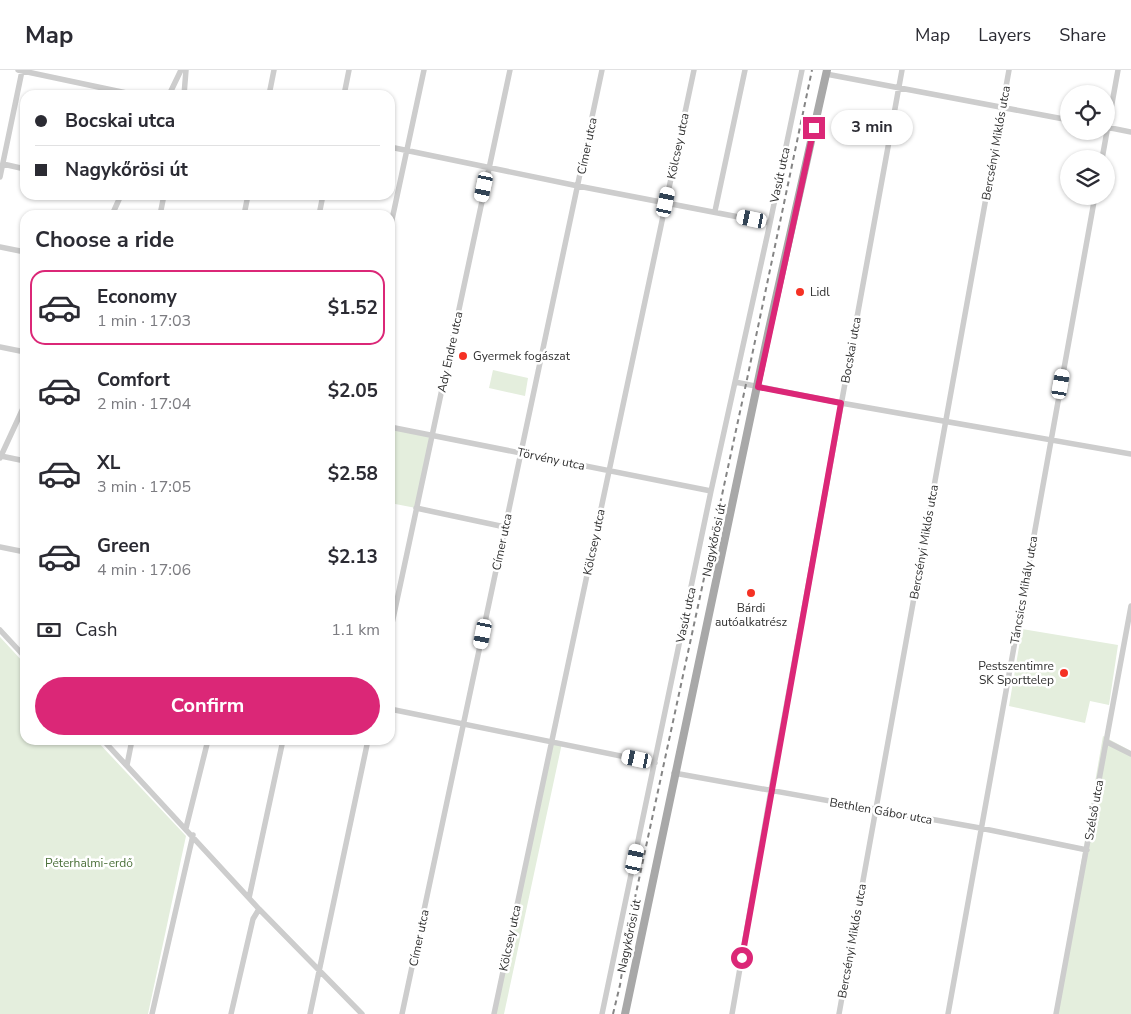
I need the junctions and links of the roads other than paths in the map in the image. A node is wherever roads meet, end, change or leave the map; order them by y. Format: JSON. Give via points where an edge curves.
{"nodes":[{"id":1,"x":20,"y":70,"type":"edge"},
{"id":2,"x":181,"y":70,"type":"edge"},
{"id":3,"x":186,"y":70,"type":"edge"},
{"id":4,"x":274,"y":70,"type":"edge"},
{"id":5,"x":349,"y":70,"type":"edge"},
{"id":6,"x":424,"y":70,"type":"edge"},
{"id":7,"x":510,"y":70,"type":"edge"},
{"id":8,"x":602,"y":70,"type":"edge"},
{"id":9,"x":694,"y":70,"type":"edge"},
{"id":10,"x":745,"y":70,"type":"edge"},
{"id":11,"x":802,"y":70,"type":"edge"},
{"id":12,"x":902,"y":70,"type":"edge"},
{"id":13,"x":1009,"y":70,"type":"edge"},
{"id":14,"x":1118,"y":70,"type":"edge"},
{"id":15,"x":826,"y":72,"type":"edge"},
{"id":16,"x":1115,"y":86,"type":"edge"},
{"id":17,"x":899,"y":88,"type":"junction"},
{"id":18,"x":113,"y":90,"type":"edge"},
{"id":19,"x":171,"y":90,"type":"edge"},
{"id":20,"x":184,"y":90,"type":"edge"},
{"id":21,"x":270,"y":90,"type":"edge"},
{"id":22,"x":345,"y":90,"type":"edge"},
{"id":23,"x":1003,"y":108,"type":"junction"},
{"id":24,"x":1060,"y":118,"type":"edge"},
{"id":25,"x":1115,"y":129,"type":"edge"},
{"id":26,"x":1131,"y":132,"type":"edge"},
{"id":27,"x":395,"y":148,"type":"edge"},
{"id":28,"x":406,"y":150,"type":"junction"},
{"id":29,"x":3,"y":164,"type":"junction"},
{"id":30,"x":20,"y":168,"type":"edge"},
{"id":31,"x":488,"y":168,"type":"junction"},
{"id":32,"x":0,"y":177,"type":"edge"},
{"id":33,"x":578,"y":186,"type":"junction"},
{"id":34,"x":666,"y":202,"type":"junction"},
{"id":35,"x":1093,"y":205,"type":"edge"},
{"id":36,"x":394,"y":210,"type":"edge"},
{"id":37,"x":715,"y":211,"type":"junction"},
{"id":38,"x":770,"y":223,"type":"junction"},
{"id":39,"x":0,"y":247,"type":"edge"},
{"id":40,"x":20,"y":251,"type":"edge"},
{"id":41,"x":0,"y":346,"type":"edge"},
{"id":42,"x":20,"y":351,"type":"edge"},
{"id":43,"x":735,"y":382,"type":"junction"},
{"id":44,"x":758,"y":387,"type":"junction"},
{"id":45,"x":841,"y":403,"type":"junction"},
{"id":46,"x":20,"y":415,"type":"edge"},
{"id":47,"x":946,"y":420,"type":"junction"},
{"id":48,"x":395,"y":428,"type":"edge"},
{"id":49,"x":433,"y":435,"type":"junction"},
{"id":50,"x":1051,"y":440,"type":"junction"},
{"id":51,"x":522,"y":453,"type":"junction"},
{"id":52,"x":1131,"y":454,"type":"edge"},
{"id":53,"x":0,"y":457,"type":"edge"},
{"id":54,"x":20,"y":460,"type":"edge"},
{"id":55,"x":609,"y":471,"type":"junction"},
{"id":56,"x":711,"y":491,"type":"junction"},
{"id":57,"x":416,"y":508,"type":"junction"},
{"id":58,"x":505,"y":526,"type":"junction"},
{"id":59,"x":0,"y":547,"type":"edge"},
{"id":60,"x":20,"y":551,"type":"edge"},
{"id":61,"x":1131,"y":606,"type":"edge"},
{"id":62,"x":395,"y":609,"type":"edge"},
{"id":63,"x":0,"y":630,"type":"edge"},
{"id":64,"x":20,"y":652,"type":"edge"},
{"id":65,"x":395,"y":710,"type":"edge"},
{"id":66,"x":464,"y":724,"type":"junction"},
{"id":67,"x":552,"y":742,"type":"junction"},
{"id":68,"x":1107,"y":742,"type":"junction"},
{"id":69,"x":108,"y":745,"type":"edge"},
{"id":70,"x":131,"y":745,"type":"edge"},
{"id":71,"x":207,"y":745,"type":"edge"},
{"id":72,"x":282,"y":745,"type":"edge"},
{"id":73,"x":367,"y":745,"type":"edge"},
{"id":74,"x":1131,"y":754,"type":"edge"},
{"id":75,"x":656,"y":763,"type":"junction"},
{"id":76,"x":127,"y":765,"type":"junction"},
{"id":77,"x":674,"y":773,"type":"junction"},
{"id":78,"x":771,"y":790,"type":"junction"},
{"id":79,"x":875,"y":810,"type":"junction"},
{"id":80,"x":186,"y":828,"type":"junction"},
{"id":81,"x":980,"y":828,"type":"junction"},
{"id":82,"x":192,"y":835,"type":"junction"},
{"id":83,"x":1087,"y":850,"type":"junction"},
{"id":84,"x":249,"y":898,"type":"junction"},
{"id":85,"x":259,"y":909,"type":"junction"},
{"id":86,"x":319,"y":972,"type":"junction"},
{"id":87,"x":152,"y":1014,"type":"edge"},
{"id":88,"x":230,"y":1014,"type":"edge"},
{"id":89,"x":310,"y":1014,"type":"edge"},
{"id":90,"x":362,"y":1014,"type":"edge"},
{"id":91,"x":402,"y":1014,"type":"edge"},
{"id":92,"x":494,"y":1014,"type":"edge"},
{"id":93,"x":602,"y":1014,"type":"edge"},
{"id":94,"x":625,"y":1014,"type":"edge"},
{"id":95,"x":732,"y":1014,"type":"edge"},
{"id":96,"x":839,"y":1014,"type":"edge"},
{"id":97,"x":948,"y":1014,"type":"edge"},
{"id":98,"x":1056,"y":1014,"type":"edge"}],
"edges":[{"from":1,"to":18,"type":"street"},
{"from":1,"to":29,"type":"street"},
{"from":2,"to":19,"type":"street"},
{"from":3,"to":20,"type":"street"},
{"from":4,"to":21,"type":"street"},
{"from":5,"to":22,"type":"street"},
{"from":6,"to":28,"type":"street"},
{"from":7,"to":31,"type":"street","name":"Ady Endre utca"},
{"from":8,"to":33,"type":"street","name":"Címer utca"},
{"from":9,"to":34,"type":"street","name":"Kölcsey utca"},
{"from":10,"to":37,"type":"street"},
{"from":11,"to":38,"type":"street","name":"Vasút utca"},
{"from":12,"to":17,"type":"street","name":"Bocskai utca"},
{"from":13,"to":23,"type":"street","name":"Bercsényi Miklós utca"},
{"from":14,"to":16,"type":"street"},
{"from":15,"to":17,"type":"street"},
{"from":15,"to":44,"type":"main road","name":"Nagykőrösi út"},
{"from":17,"to":23,"type":"street"},
{"from":17,"to":45,"type":"street","name":"Bocskai utca"},
{"from":23,"to":24,"type":"street"},
{"from":23,"to":47,"type":"street","name":"Bercsényi Miklós utca"},
{"from":25,"to":26,"type":"street"},
{"from":27,"to":28,"type":"street"},
{"from":28,"to":31,"type":"street"},
{"from":28,"to":36,"type":"street"},
{"from":29,"to":30,"type":"street"},
{"from":29,"to":32,"type":"street"},
{"from":31,"to":33,"type":"street"},
{"from":31,"to":49,"type":"street","name":"Ady Endre utca"},
{"from":33,"to":34,"type":"street"},
{"from":33,"to":51,"type":"street","name":"Címer utca"},
{"from":34,"to":37,"type":"street"},
{"from":34,"to":55,"type":"street","name":"Kölcsey utca"},
{"from":35,"to":50,"type":"street","name":"Táncsics Mihály utca"},
{"from":37,"to":38,"type":"street"},
{"from":38,"to":43,"type":"street","name":"Vasút utca"},
{"from":39,"to":40,"type":"street"},
{"from":41,"to":42,"type":"street"},
{"from":43,"to":44,"type":"street"},
{"from":43,"to":56,"type":"street","name":"Vasút utca"},
{"from":44,"to":45,"type":"street"},
{"from":44,"to":77,"type":"main road","name":"Nagykőrösi út"},
{"from":45,"to":47,"type":"street"},
{"from":45,"to":78,"type":"street","name":"Bocskai utca"},
{"from":46,"to":53,"type":"street"},
{"from":47,"to":50,"type":"street"},
{"from":47,"to":79,"type":"street","name":"Bercsényi Miklós utca"},
{"from":48,"to":49,"type":"street","name":"Törvény utca"},
{"from":49,"to":51,"type":"street","name":"Törvény utca"},
{"from":49,"to":57,"type":"street","name":"Ady Endre utca"},
{"from":50,"to":52,"type":"street"},
{"from":50,"to":81,"type":"street","name":"Táncsics Mihály utca"},
{"from":51,"to":55,"type":"street","name":"Törvény utca"},
{"from":51,"to":58,"type":"street","name":"Címer utca"},
{"from":53,"to":54,"type":"street"},
{"from":55,"to":56,"type":"street","name":"Törvény utca"},
{"from":55,"to":67,"type":"street","name":"Kölcsey utca"},
{"from":56,"to":75,"type":"street","name":"Vasút utca"},
{"from":57,"to":58,"type":"street"},
{"from":57,"to":62,"type":"street","name":"Ady Endre utca"},
{"from":58,"to":66,"type":"street","name":"Címer utca"},
{"from":59,"to":60,"type":"street"},
{"from":61,"to":68,"type":"street","name":"Szélső utca"},
{"from":63,"to":64,"type":"street"},
{"from":65,"to":66,"type":"street"},
{"from":66,"to":67,"type":"street"},
{"from":66,"to":91,"type":"street","name":"Címer utca"},
{"from":67,"to":75,"type":"street"},
{"from":67,"to":92,"type":"street","name":"Kölcsey utca"},
{"from":68,"to":74,"type":"street"},
{"from":68,"to":83,"type":"street","name":"Szélső utca"},
{"from":69,"to":76,"type":"street"},
{"from":70,"to":76,"type":"street"},
{"from":71,"to":80,"type":"street"},
{"from":72,"to":84,"type":"street"},
{"from":73,"to":86,"type":"street"},
{"from":75,"to":93,"type":"street","name":"Vasút utca"},
{"from":76,"to":80,"type":"street"},
{"from":77,"to":78,"type":"street","name":"Bethlen Gábor utca"},
{"from":77,"to":94,"type":"main road","name":"Nagykőrösi út"},
{"from":78,"to":79,"type":"street","name":"Bethlen Gábor utca"},
{"from":78,"to":95,"type":"street","name":"Bocskai utca"},
{"from":79,"to":81,"type":"street","name":"Bethlen Gábor utca"},
{"from":79,"to":96,"type":"street","name":"Bercsényi Miklós utca"},
{"from":80,"to":82,"type":"street"},
{"from":81,"to":83,"type":"street","name":"Bethlen Gábor utca"},
{"from":81,"to":97,"type":"street","name":"Táncsics Mihály utca"},
{"from":82,"to":84,"type":"street"},
{"from":82,"to":87,"type":"street"},
{"from":83,"to":98,"type":"street","name":"Szélső utca"},
{"from":84,"to":85,"type":"street"},
{"from":85,"to":86,"type":"street"},
{"from":85,"to":88,"type":"street","via":[[253,919]]},
{"from":86,"to":89,"type":"street"},
{"from":86,"to":90,"type":"street"}]}
